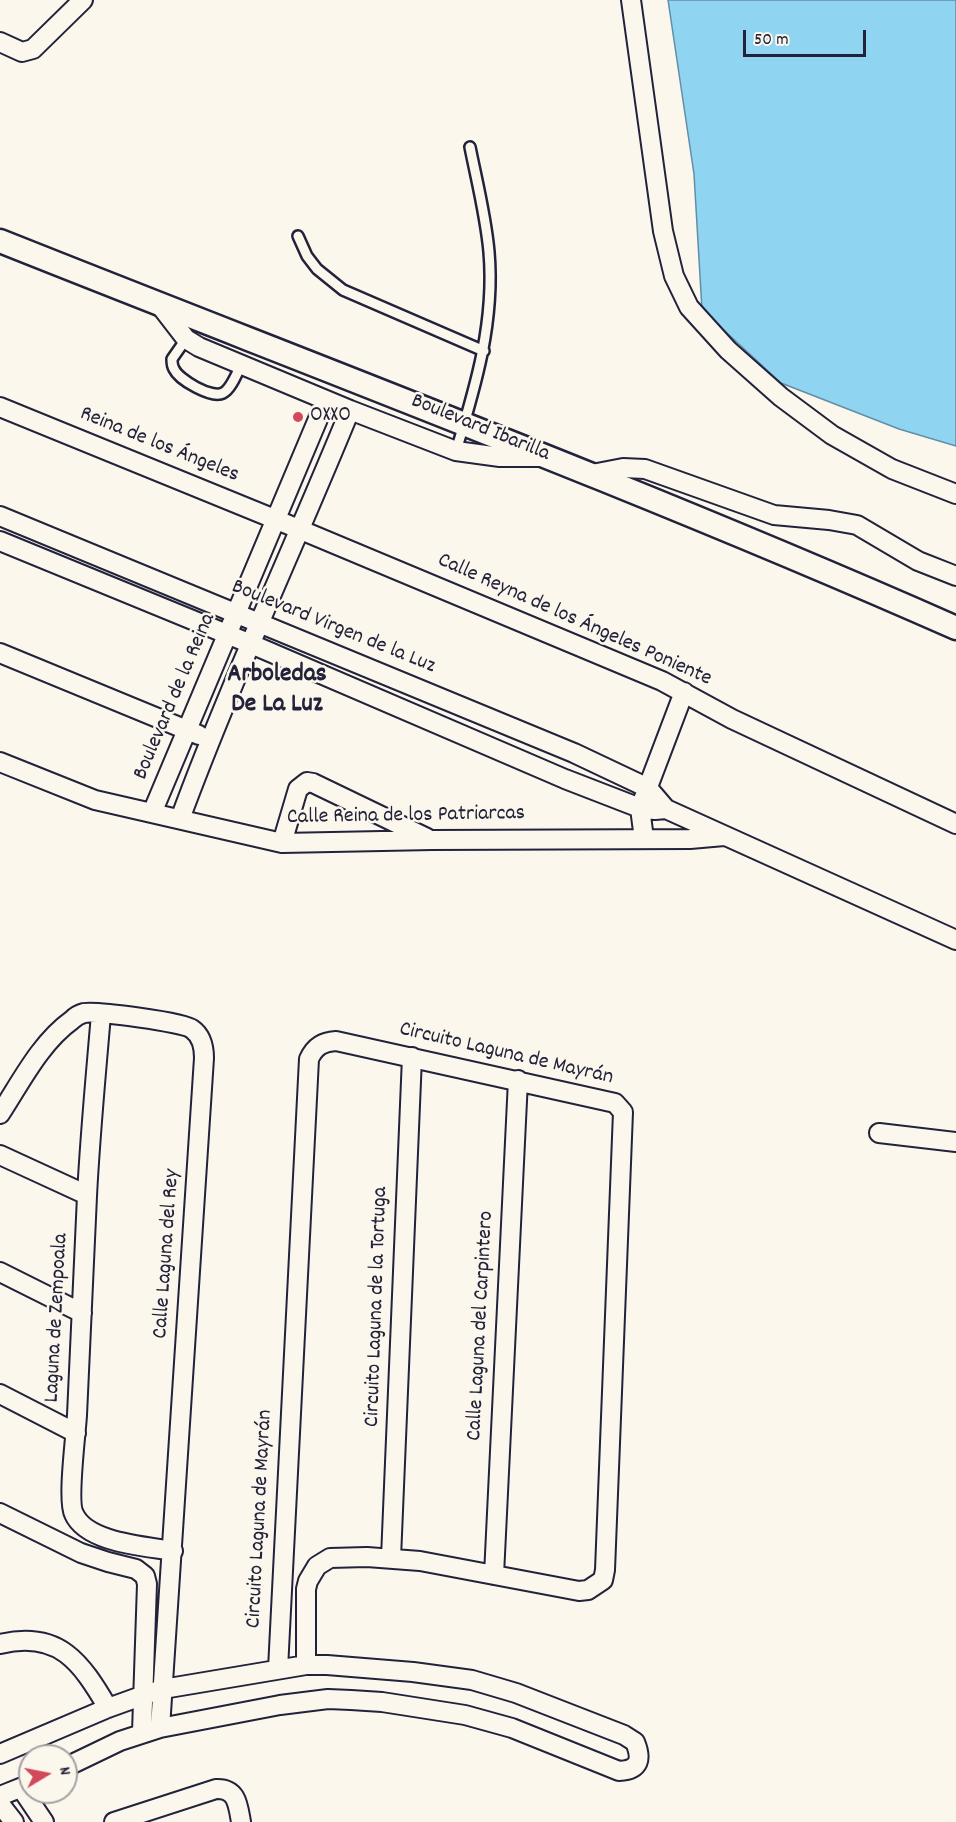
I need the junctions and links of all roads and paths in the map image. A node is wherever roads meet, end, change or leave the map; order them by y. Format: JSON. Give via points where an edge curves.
{"nodes":[{"id":1,"x":83,"y":0,"type":"edge"},
{"id":2,"x":631,"y":0,"type":"edge"},
{"id":3,"x":0,"y":42,"type":"edge"},
{"id":4,"x":470,"y":147,"type":"dead end"},
{"id":5,"x":298,"y":236,"type":"dead end"},
{"id":6,"x":0,"y":241,"type":"edge"},
{"id":7,"x":159,"y":304,"type":"junction"},
{"id":8,"x":186,"y":339,"type":"junction"},
{"id":9,"x":484,"y":351,"type":"junction"},
{"id":10,"x":241,"y":365,"type":"junction"},
{"id":11,"x":326,"y":400,"type":"junction"},
{"id":12,"x":0,"y":407,"type":"edge"},
{"id":13,"x":350,"y":410,"type":"junction"},
{"id":14,"x":465,"y":423,"type":"junction"},
{"id":15,"x":456,"y":451,"type":"junction"},
{"id":16,"x":549,"y":456,"type":"junction"},
{"id":17,"x":592,"y":474,"type":"junction"},
{"id":18,"x":956,"y":494,"type":"edge"},
{"id":19,"x":0,"y":516,"type":"edge"},
{"id":20,"x":277,"y":520,"type":"junction"},
{"id":21,"x":301,"y":530,"type":"junction"},
{"id":22,"x":0,"y":541,"type":"edge"},
{"id":23,"x":956,"y":576,"type":"edge"},
{"id":24,"x":236,"y":614,"type":"junction"},
{"id":25,"x":260,"y":624,"type":"junction"},
{"id":26,"x":956,"y":628,"type":"edge"},
{"id":27,"x":228,"y":635,"type":"junction"},
{"id":28,"x":251,"y":644,"type":"junction"},
{"id":29,"x":0,"y":653,"type":"edge"},
{"id":30,"x":684,"y":692,"type":"junction"},
{"id":31,"x":188,"y":730,"type":"junction"},
{"id":32,"x":209,"y":740,"type":"junction"},
{"id":33,"x":0,"y":762,"type":"edge"},
{"id":34,"x":648,"y":788,"type":"junction"},
{"id":35,"x":640,"y":808,"type":"junction"},
{"id":36,"x":666,"y":808,"type":"junction"},
{"id":37,"x":152,"y":813,"type":"junction"},
{"id":38,"x":180,"y":819,"type":"junction"},
{"id":39,"x":956,"y":824,"type":"edge"},
{"id":40,"x":724,"y":836,"type":"junction"},
{"id":41,"x":644,"y":839,"type":"junction"},
{"id":42,"x":432,"y":840,"type":"junction"},
{"id":43,"x":282,"y":843,"type":"junction"},
{"id":44,"x":956,"y":940,"type":"edge"},
{"id":45,"x":100,"y":1014,"type":"junction"},
{"id":46,"x":412,"y":1058,"type":"junction"},
{"id":47,"x":518,"y":1080,"type":"junction"},
{"id":48,"x":0,"y":1114,"type":"edge"},
{"id":49,"x":879,"y":1133,"type":"dead end"},
{"id":50,"x":956,"y":1142,"type":"edge"},
{"id":51,"x":0,"y":1155,"type":"edge"},
{"id":52,"x":87,"y":1195,"type":"junction"},
{"id":53,"x":0,"y":1272,"type":"edge"},
{"id":54,"x":82,"y":1312,"type":"junction"},
{"id":55,"x":0,"y":1394,"type":"edge"},
{"id":56,"x":76,"y":1433,"type":"junction"},
{"id":57,"x":0,"y":1513,"type":"edge"},
{"id":58,"x":173,"y":1551,"type":"junction"},
{"id":59,"x":391,"y":1558,"type":"junction"},
{"id":60,"x":494,"y":1575,"type":"junction"},
{"id":61,"x":0,"y":1644,"type":"edge"},
{"id":62,"x":306,"y":1665,"type":"junction"},
{"id":63,"x":278,"y":1670,"type":"junction"},
{"id":64,"x":385,"y":1670,"type":"junction"},
{"id":65,"x":163,"y":1689,"type":"junction"},
{"id":66,"x":144,"y":1695,"type":"junction"},
{"id":67,"x":382,"y":1702,"type":"junction"},
{"id":68,"x":108,"y":1708,"type":"junction"},
{"id":69,"x":151,"y":1730,"type":"junction"},
{"id":70,"x":0,"y":1754,"type":"edge"},
{"id":71,"x":78,"y":1762,"type":"edge"},
{"id":72,"x":18,"y":1789,"type":"edge"},
{"id":73,"x":0,"y":1796,"type":"edge"},
{"id":74,"x":0,"y":1804,"type":"edge"},
{"id":75,"x":35,"y":1804,"type":"edge"},
{"id":76,"x":14,"y":1822,"type":"edge"},
{"id":77,"x":44,"y":1822,"type":"edge"},
{"id":78,"x":114,"y":1822,"type":"edge"},
{"id":79,"x":241,"y":1822,"type":"edge"}],
"edges":[{"from":1,"to":3,"type":"street","via":[[33,49],[22,52]]},
{"from":2,"to":18,"type":"street","via":[[663,231],[674,276],[689,307],[728,351],[832,435],[892,469]]},
{"from":4,"to":9,"type":"lane","via":[[489,252]]},
{"from":5,"to":9,"type":"lane","via":[[317,269],[343,290]]},
{"from":6,"to":7,"type":"street","name":"Boulevard Ibarilla"},
{"from":7,"to":8,"type":"street"},
{"from":7,"to":14,"type":"street","name":"Boulevard Ibarilla"},
{"from":8,"to":10,"type":"street"},
{"from":8,"to":10,"type":"lane","via":[[172,359],[174,370],[205,392],[226,392]]},
{"from":9,"to":14,"type":"lane"},
{"from":10,"to":11,"type":"street"},
{"from":11,"to":13,"type":"street"},
{"from":11,"to":20,"type":"street","name":"Boulevard de la Reina"},
{"from":12,"to":20,"type":"street","name":"Reina de los Ángeles"},
{"from":13,"to":15,"type":"street"},
{"from":13,"to":21,"type":"street"},
{"from":14,"to":15,"type":"lane"},
{"from":14,"to":16,"type":"street","name":"Boulevard Ibarilla"},
{"from":15,"to":16,"type":"street","via":[[500,457]]},
{"from":16,"to":17,"type":"street","name":"Boulevard Ibarilla"},
{"from":17,"to":23,"type":"street","via":[[623,468],[645,469],[774,515],[857,525],[918,561]]},
{"from":17,"to":26,"type":"street","name":"Boulevard Ibarilla"},
{"from":19,"to":24,"type":"street","name":"Boulevard Virgen de la Luz"},
{"from":20,"to":21,"type":"street","name":"Reina de los Ángeles"},
{"from":20,"to":24,"type":"street","name":"Boulevard de la Reina"},
{"from":21,"to":25,"type":"street"},
{"from":21,"to":30,"type":"street","name":"Calle Reyna de los Ángeles Poniente"},
{"from":22,"to":27,"type":"street","name":"Boulevard Virgen de la Luz"},
{"from":24,"to":25,"type":"street","name":"Boulevard Virgen de la Luz"},
{"from":24,"to":27,"type":"street","name":"Boulevard de la Reina"},
{"from":25,"to":28,"type":"street"},
{"from":25,"to":34,"type":"street","name":"Boulevard Virgen de la Luz","via":[[574,753]]},
{"from":27,"to":28,"type":"street","name":"Boulevard Virgen de la Luz"},
{"from":27,"to":31,"type":"street","name":"Boulevard de la Reina"},
{"from":28,"to":32,"type":"street"},
{"from":28,"to":35,"type":"street","name":"Boulevard Virgen de la Luz"},
{"from":29,"to":31,"type":"street"},
{"from":30,"to":34,"type":"street"},
{"from":30,"to":39,"type":"street","name":"Calle Reyna de los Ángeles Poniente","via":[[732,719]]},
{"from":31,"to":32,"type":"street"},
{"from":31,"to":37,"type":"street","name":"Boulevard de la Reina"},
{"from":32,"to":38,"type":"street"},
{"from":33,"to":37,"type":"street","name":"Calle Reina de los Patriarcas","via":[[95,800]]},
{"from":34,"to":35,"type":"street"},
{"from":34,"to":36,"type":"street"},
{"from":35,"to":36,"type":"street"},
{"from":35,"to":41,"type":"street"},
{"from":36,"to":40,"type":"street"},
{"from":37,"to":38,"type":"street","name":"Calle Reina de los Patriarcas"},
{"from":38,"to":43,"type":"street","name":"Calle Reina de los Patriarcas"},
{"from":40,"to":41,"type":"street","name":"Calle Reina de los Patriarcas"},
{"from":40,"to":44,"type":"street"},
{"from":41,"to":42,"type":"street","name":"Calle Reina de los Patriarcas"},
{"from":42,"to":43,"type":"street","name":"Calle Reina de los Patriarcas"},
{"from":42,"to":43,"type":"street","via":[[307,782],[298,789]]},
{"from":45,"to":48,"type":"street","name":"Calle Laguna del Rey","via":[[85,1013],[67,1024],[43,1048]]},
{"from":45,"to":52,"type":"street","name":"Laguna de Zempoala"},
{"from":45,"to":58,"type":"street","name":"Calle Laguna del Rey","via":[[186,1026],[197,1034],[204,1048]]},
{"from":46,"to":47,"type":"street","name":"Circuito Laguna de Mayrán"},
{"from":46,"to":59,"type":"street","name":"Circuito Laguna de la Tortuga"},
{"from":46,"to":63,"type":"street","name":"Circuito Laguna de Mayrán","via":[[336,1041],[320,1045],[309,1059]]},
{"from":47,"to":60,"type":"street","name":"Calle Laguna del Carpintero"},
{"from":47,"to":60,"type":"street","name":"Circuito Laguna de Mayrán","via":[[615,1103],[623,1112],[605,1570],[603,1580],[579,1591]]},
{"from":49,"to":50,"type":"street"},
{"from":51,"to":52,"type":"street"},
{"from":52,"to":54,"type":"street","name":"Laguna de Zempoala"},
{"from":53,"to":54,"type":"street"},
{"from":54,"to":56,"type":"street","name":"Laguna de Zempoala"},
{"from":55,"to":56,"type":"street"},
{"from":56,"to":58,"type":"street","name":"Laguna de Zempoala","via":[[71,1506],[79,1522],[97,1534]]},
{"from":57,"to":66,"type":"street","via":[[81,1553],[136,1569],[145,1576]]},
{"from":58,"to":65,"type":"street","name":"Calle Laguna del Rey"},
{"from":59,"to":60,"type":"street","name":"Circuito Laguna de Mayrán"},
{"from":59,"to":62,"type":"street","name":"Circuito Laguna de Mayrán","via":[[334,1557],[317,1566],[306,1590]]},
{"from":61,"to":68,"type":"street","via":[[33,1641],[63,1650],[92,1680]]},
{"from":62,"to":63,"type":"street"},
{"from":62,"to":64,"type":"street"},
{"from":63,"to":65,"type":"street"},
{"from":64,"to":67,"type":"street"},
{"from":64,"to":67,"type":"street","via":[[471,1680],[516,1693],[624,1735],[635,1742],[639,1759],[636,1766],[620,1771],[512,1728],[465,1715]]},
{"from":65,"to":66,"type":"street"},
{"from":65,"to":69,"type":"street","name":"Calle Laguna del Rey"},
{"from":66,"to":68,"type":"street"},
{"from":66,"to":69,"type":"street"},
{"from":67,"to":69,"type":"street","via":[[280,1705]]},
{"from":68,"to":70,"type":"street"},
{"from":69,"to":71,"type":"street"},
{"from":72,"to":73,"type":"street"},
{"from":74,"to":76,"type":"street"},
{"from":75,"to":77,"type":"street"},
{"from":78,"to":79,"type":"street","via":[[225,1789],[237,1800]]}]}
